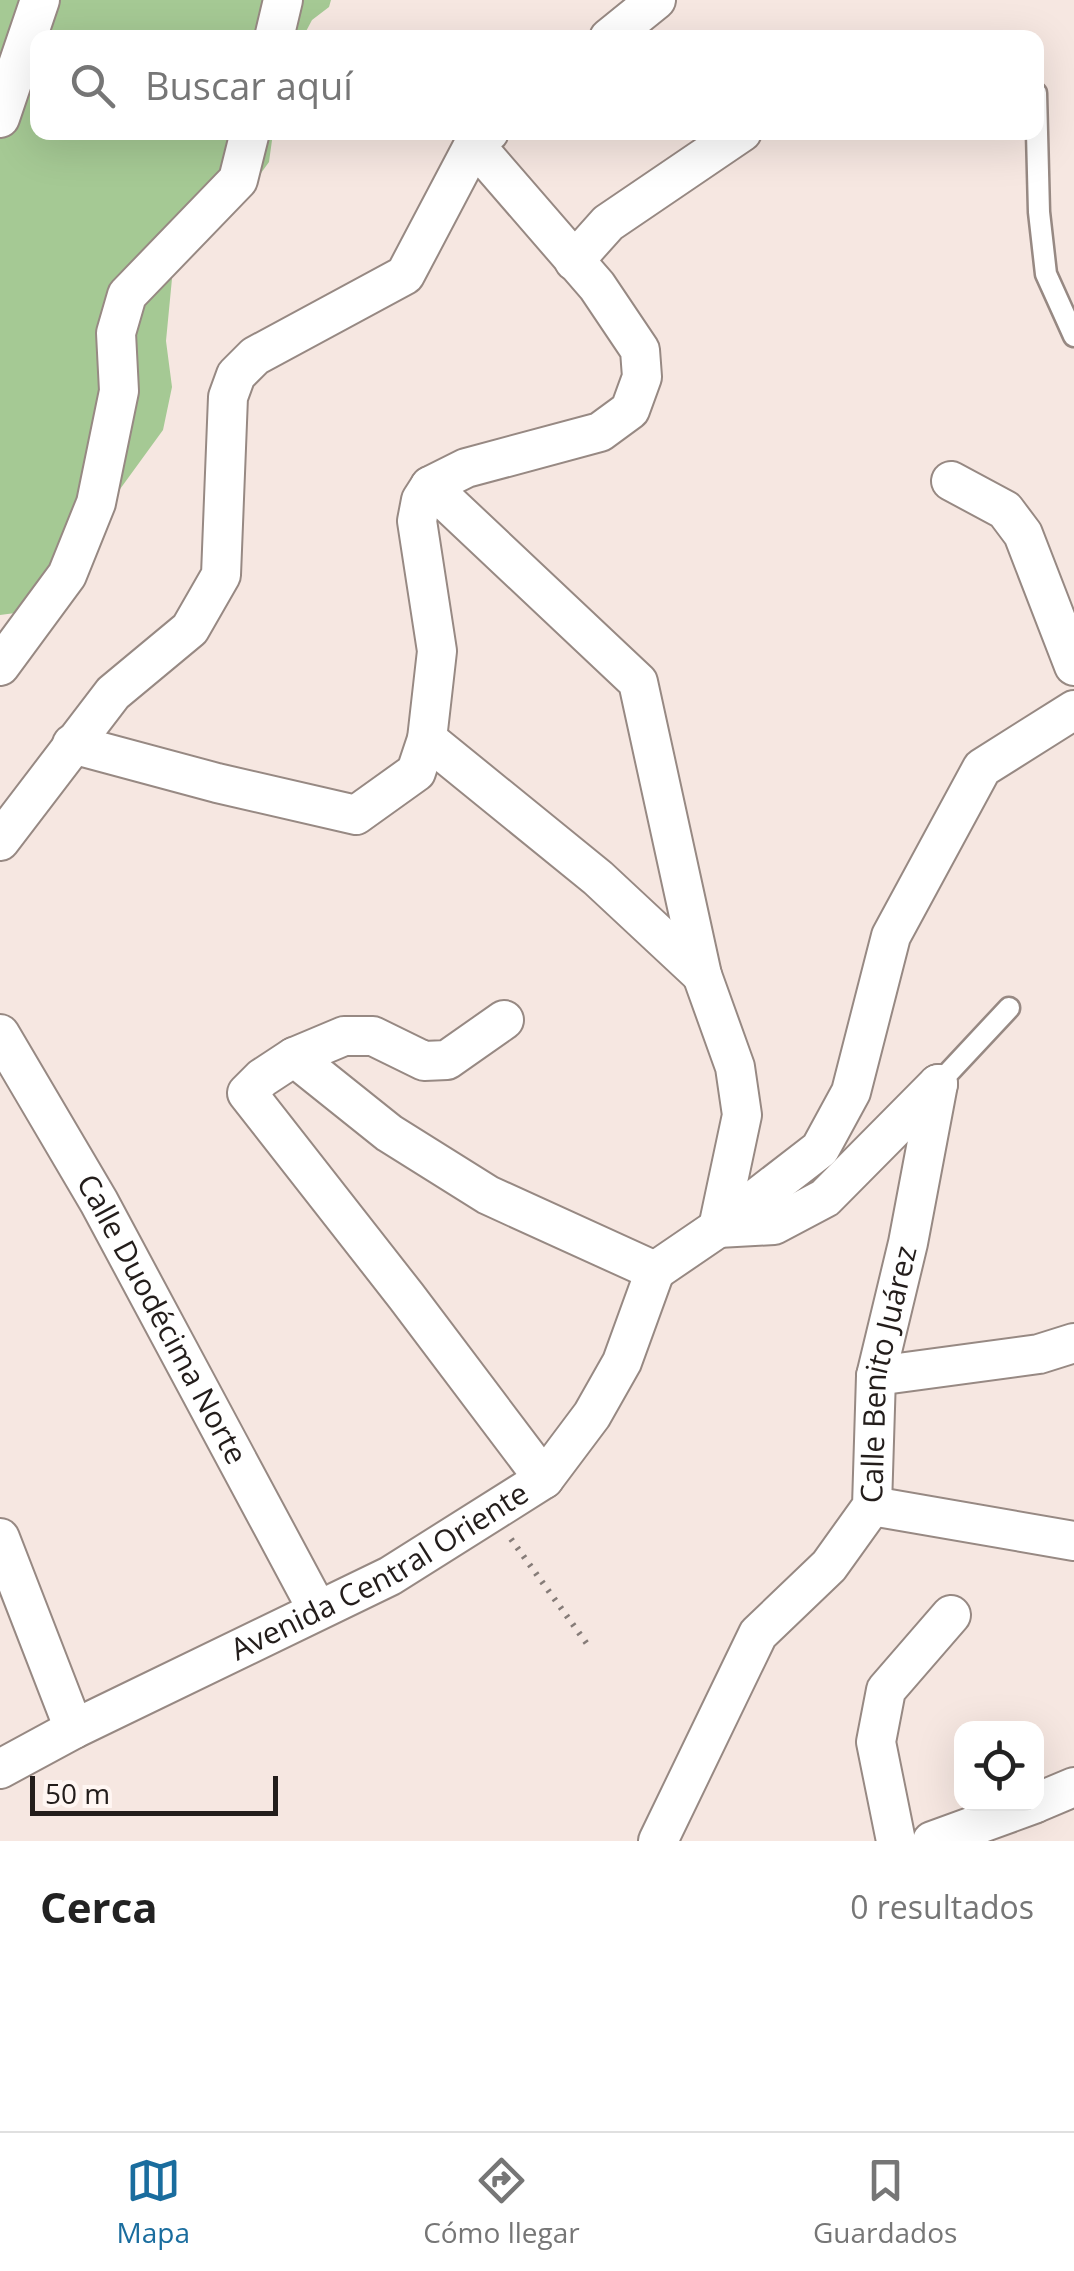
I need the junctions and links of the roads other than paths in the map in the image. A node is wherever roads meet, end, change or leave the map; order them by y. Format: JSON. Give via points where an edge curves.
{"nodes":[{"id":1,"x":40,"y":0,"type":"edge"},
{"id":2,"x":283,"y":0,"type":"edge"},
{"id":3,"x":656,"y":0,"type":"edge"},
{"id":4,"x":276,"y":30,"type":"edge"},
{"id":5,"x":619,"y":30,"type":"edge"},
{"id":6,"x":0,"y":118,"type":"edge"},
{"id":7,"x":248,"y":140,"type":"edge"},
{"id":8,"x":481,"y":140,"type":"edge"},
{"id":9,"x":483,"y":140,"type":"edge"},
{"id":10,"x":730,"y":140,"type":"edge"},
{"id":11,"x":1037,"y":140,"type":"edge"},
{"id":12,"x":574,"y":261,"type":"junction"},
{"id":13,"x":1074,"y":336,"type":"edge"},
{"id":14,"x":952,"y":481,"type":"dead end"},
{"id":15,"x":430,"y":486,"type":"junction"},
{"id":16,"x":0,"y":666,"type":"edge"},
{"id":17,"x":1074,"y":666,"type":"edge"},
{"id":18,"x":1074,"y":710,"type":"edge"},
{"id":19,"x":428,"y":739,"type":"junction"},
{"id":20,"x":72,"y":744,"type":"junction"},
{"id":21,"x":0,"y":840,"type":"edge"},
{"id":22,"x":702,"y":976,"type":"junction"},
{"id":23,"x":1009,"y":1008,"type":"dead end"},
{"id":24,"x":504,"y":1020,"type":"dead end"},
{"id":25,"x":0,"y":1034,"type":"edge"},
{"id":26,"x":294,"y":1057,"type":"junction"},
{"id":27,"x":938,"y":1084,"type":"junction"},
{"id":28,"x":718,"y":1228,"type":"junction"},
{"id":29,"x":655,"y":1270,"type":"junction"},
{"id":30,"x":1074,"y":1343,"type":"edge"},
{"id":31,"x":876,"y":1376,"type":"junction"},
{"id":32,"x":544,"y":1479,"type":"junction"},
{"id":33,"x":872,"y":1506,"type":"junction"},
{"id":34,"x":0,"y":1538,"type":"edge"},
{"id":35,"x":1074,"y":1541,"type":"edge"},
{"id":36,"x":316,"y":1609,"type":"junction"},
{"id":37,"x":951,"y":1615,"type":"dead end"},
{"id":38,"x":74,"y":1728,"type":"junction"},
{"id":39,"x":0,"y":1769,"type":"edge"},
{"id":40,"x":1074,"y":1787,"type":"edge"},
{"id":41,"x":1044,"y":1799,"type":"edge"},
{"id":42,"x":1013,"y":1811,"type":"edge"},
{"id":43,"x":658,"y":1841,"type":"edge"},
{"id":44,"x":896,"y":1841,"type":"edge"},
{"id":45,"x":932,"y":1841,"type":"edge"}],
"edges":[{"from":1,"to":6,"type":"street"},
{"from":2,"to":4,"type":"street"},
{"from":3,"to":5,"type":"street"},
{"from":7,"to":16,"type":"street","via":[[238,180],[127,296],[116,333],[120,391],[96,503],[67,575]]},
{"from":8,"to":20,"type":"street","via":[[405,275],[255,356],[236,375],[228,397],[222,575],[190,629],[112,694]]},
{"from":9,"to":12,"type":"street"},
{"from":10,"to":12,"type":"street","via":[[608,223]]},
{"from":11,"to":13,"type":"lane","via":[[1046,274]]},
{"from":12,"to":15,"type":"street","via":[[640,350],[642,378],[630,410],[600,432],[466,468]]},
{"from":14,"to":17,"type":"street","via":[[1005,510],[1023,534]]},
{"from":15,"to":19,"type":"street","via":[[418,521],[437,651]]},
{"from":15,"to":22,"type":"street","via":[[638,682]]},
{"from":18,"to":28,"type":"street","via":[[982,768],[891,936],[850,1092],[820,1149]]},
{"from":19,"to":20,"type":"street","via":[[416,772],[356,815]]},
{"from":19,"to":22,"type":"street","via":[[598,878]]},
{"from":20,"to":21,"type":"street"},
{"from":22,"to":28,"type":"street","via":[[735,1067],[742,1115]]},
{"from":23,"to":27,"type":"lane"},
{"from":24,"to":26,"type":"street","via":[[448,1060],[424,1061],[373,1036],[344,1036]]},
{"from":25,"to":36,"type":"street","name":"Calle Duodécima Norte","via":[[100,1202]]},
{"from":26,"to":29,"type":"street","via":[[388,1133],[488,1195]]},
{"from":26,"to":32,"type":"street","via":[[247,1094]]},
{"from":27,"to":28,"type":"street","via":[[825,1198],[774,1225]]},
{"from":27,"to":31,"type":"street","name":"Calle Benito Juárez"},
{"from":28,"to":29,"type":"street"},
{"from":29,"to":32,"type":"street","name":"Avenida Central Oriente","via":[[622,1362]]},
{"from":30,"to":31,"type":"street","via":[[1039,1354]]},
{"from":31,"to":33,"type":"street","name":"Calle Benito Juárez"},
{"from":32,"to":36,"type":"street","name":"Avenida Central Oriente","via":[[390,1576]]},
{"from":33,"to":35,"type":"street"},
{"from":33,"to":43,"type":"street","name":"Calle Benito Juárez","via":[[829,1566],[758,1634]]},
{"from":34,"to":38,"type":"street"},
{"from":36,"to":38,"type":"street","name":"Avenida Central Oriente"},
{"from":37,"to":44,"type":"street","via":[[886,1690],[876,1742]]},
{"from":38,"to":39,"type":"street","name":"Avenida Central Oriente"},
{"from":40,"to":41,"type":"street"},
{"from":42,"to":45,"type":"street"}]}
